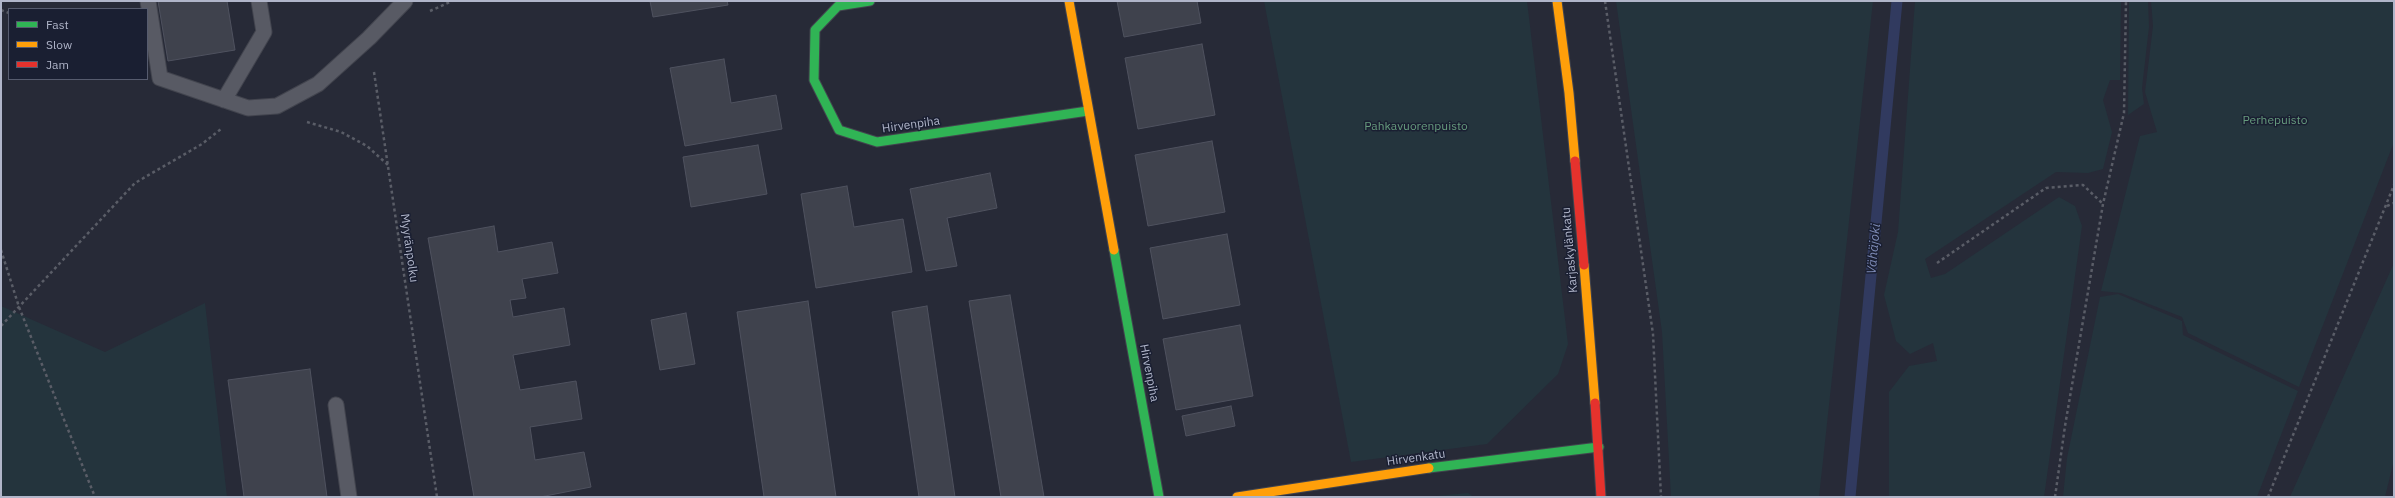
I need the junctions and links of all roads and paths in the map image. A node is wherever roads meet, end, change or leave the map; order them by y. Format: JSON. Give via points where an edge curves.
{"nodes":[{"id":1,"x":148,"y":1,"type":"edge"},
{"id":2,"x":259,"y":1,"type":"edge"},
{"id":3,"x":405,"y":1,"type":"edge"},
{"id":4,"x":870,"y":1,"type":"edge"},
{"id":5,"x":1069,"y":1,"type":"edge"},
{"id":6,"x":1557,"y":1,"type":"edge"},
{"id":7,"x":1606,"y":1,"type":"edge"},
{"id":8,"x":2126,"y":1,"type":"edge"},
{"id":9,"x":369,"y":38,"type":"junction"},
{"id":10,"x":224,"y":100,"type":"junction"},
{"id":11,"x":248,"y":108,"type":"junction"},
{"id":12,"x":1088,"y":111,"type":"junction"},
{"id":13,"x":302,"y":120,"type":"dead end"},
{"id":14,"x":388,"y":166,"type":"junction"},
{"id":15,"x":2394,"y":186,"type":"edge"},
{"id":16,"x":2394,"y":203,"type":"edge"},
{"id":17,"x":2103,"y":204,"type":"junction"},
{"id":18,"x":2386,"y":207,"type":"junction"},
{"id":19,"x":1,"y":250,"type":"edge"},
{"id":20,"x":1937,"y":264,"type":"dead end"},
{"id":21,"x":19,"y":307,"type":"junction"},
{"id":22,"x":1,"y":326,"type":"edge"},
{"id":23,"x":336,"y":405,"type":"dead end"},
{"id":24,"x":1599,"y":447,"type":"junction"},
{"id":25,"x":95,"y":497,"type":"edge"},
{"id":26,"x":349,"y":497,"type":"edge"},
{"id":27,"x":437,"y":497,"type":"edge"},
{"id":28,"x":1159,"y":497,"type":"edge"},
{"id":29,"x":1237,"y":497,"type":"edge"},
{"id":30,"x":1601,"y":497,"type":"edge"},
{"id":31,"x":1661,"y":497,"type":"edge"},
{"id":32,"x":2056,"y":497,"type":"edge"},
{"id":33,"x":2268,"y":497,"type":"edge"}],
"edges":[{"from":1,"to":10,"type":"lane","via":[[160,78]]},
{"from":2,"to":10,"type":"lane","via":[[264,32]]},
{"from":3,"to":9,"type":"lane"},
{"from":4,"to":12,"type":"street","name":"Hirvenpiha","via":[[838,6],[814,30],[814,80],[839,130],[877,142]]},
{"from":5,"to":12,"type":"street","name":"Hirvenpiha"},
{"from":6,"to":24,"type":"street","name":"Karjaskylänkatu","via":[[1569,93]]},
{"from":7,"to":31,"type":"path","via":[[1653,334]]},
{"from":8,"to":17,"type":"path","via":[[2124,113]]},
{"from":9,"to":11,"type":"lane","via":[[318,84],[277,106]]},
{"from":9,"to":14,"type":"path","name":"Myyränpolku"},
{"from":10,"to":11,"type":"lane"},
{"from":11,"to":21,"type":"path","via":[[202,144],[135,183]]},
{"from":12,"to":28,"type":"street","name":"Hirvenpiha"},
{"from":13,"to":14,"type":"path","via":[[341,132],[367,146]]},
{"from":14,"to":27,"type":"path","name":"Myyränpolku"},
{"from":15,"to":18,"type":"path"},
{"from":16,"to":18,"type":"path"},
{"from":17,"to":20,"type":"path","via":[[2083,185],[2046,188]]},
{"from":17,"to":32,"type":"path","via":[[2065,426]]},
{"from":18,"to":33,"type":"path"},
{"from":19,"to":21,"type":"path"},
{"from":21,"to":22,"type":"path"},
{"from":21,"to":25,"type":"path"},
{"from":23,"to":26,"type":"lane"},
{"from":24,"to":29,"type":"street","name":"Hirvenkatu","via":[[1436,467]]},
{"from":24,"to":30,"type":"street","name":"Karjaskylänkatu"}]}
